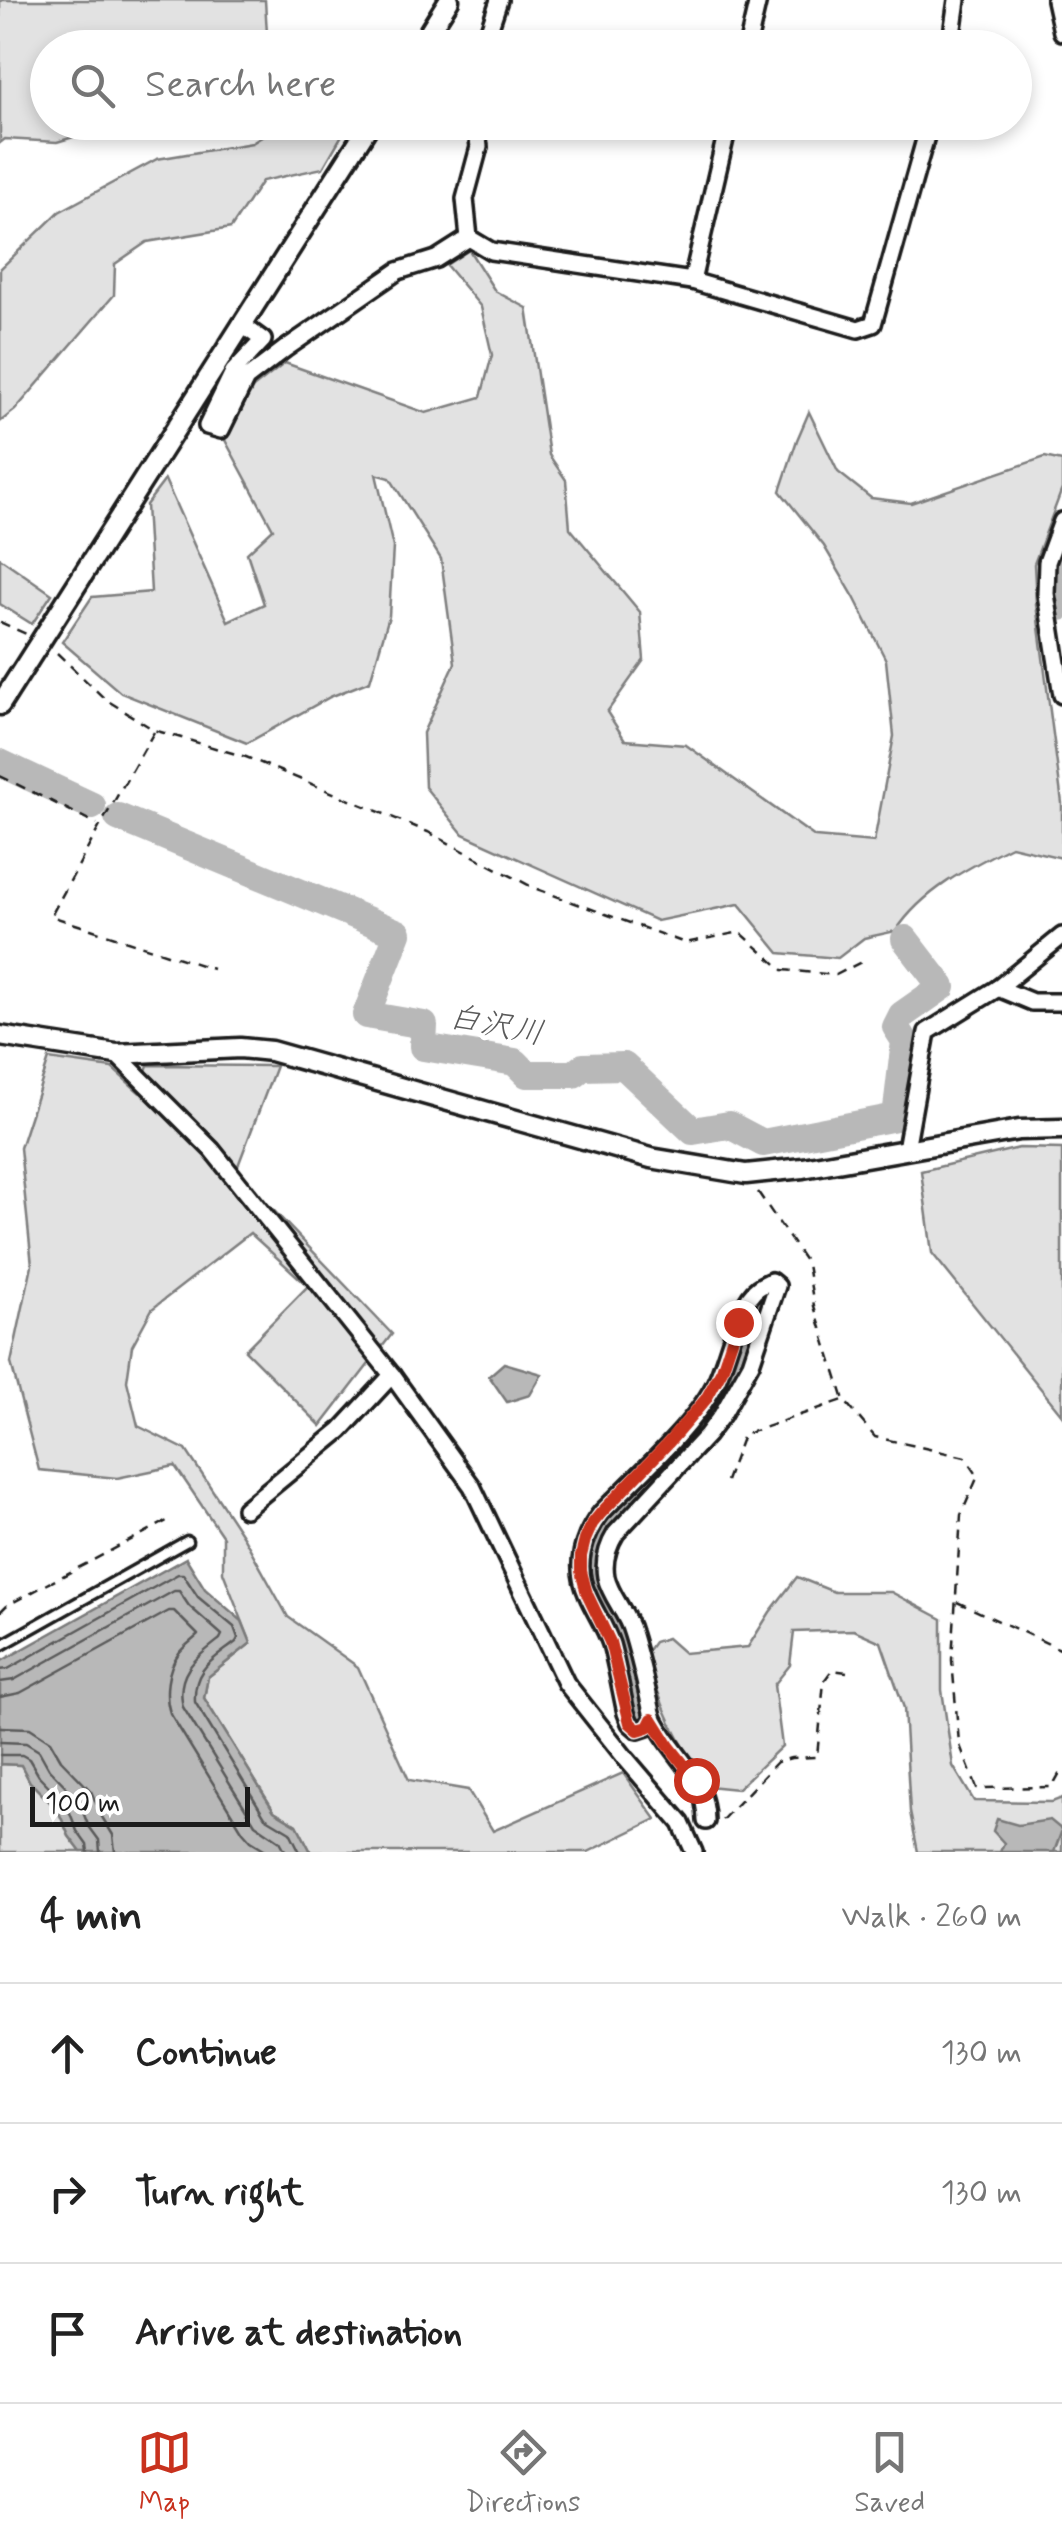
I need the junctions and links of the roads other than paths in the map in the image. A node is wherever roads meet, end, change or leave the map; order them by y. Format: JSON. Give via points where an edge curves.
{"nodes":[{"id":1,"x":448,"y":0,"type":"edge"},
{"id":2,"x":499,"y":0,"type":"edge"},
{"id":3,"x":758,"y":0,"type":"edge"},
{"id":4,"x":957,"y":0,"type":"edge"},
{"id":5,"x":1055,"y":0,"type":"edge"},
{"id":6,"x":429,"y":30,"type":"edge"},
{"id":7,"x":489,"y":30,"type":"edge"},
{"id":8,"x":751,"y":30,"type":"edge"},
{"id":9,"x":953,"y":30,"type":"edge"},
{"id":10,"x":1062,"y":32,"type":"edge"},
{"id":11,"x":360,"y":140,"type":"edge"},
{"id":12,"x":478,"y":140,"type":"edge"},
{"id":13,"x":726,"y":140,"type":"edge"},
{"id":14,"x":925,"y":140,"type":"edge"},
{"id":15,"x":469,"y":238,"type":"junction"},
{"id":16,"x":692,"y":281,"type":"junction"},
{"id":17,"x":242,"y":324,"type":"junction"},
{"id":18,"x":1062,"y":521,"type":"edge"},
{"id":19,"x":1062,"y":695,"type":"edge"},
{"id":20,"x":0,"y":705,"type":"edge"},
{"id":21,"x":1062,"y":936,"type":"edge"},
{"id":22,"x":998,"y":988,"type":"junction"},
{"id":23,"x":1062,"y":1002,"type":"edge"},
{"id":24,"x":0,"y":1036,"type":"edge"},
{"id":25,"x":116,"y":1054,"type":"junction"},
{"id":26,"x":1062,"y":1130,"type":"edge"},
{"id":27,"x":906,"y":1149,"type":"junction"},
{"id":28,"x":392,"y":1375,"type":"junction"},
{"id":29,"x":245,"y":1509,"type":"dead end"},
{"id":30,"x":186,"y":1541,"type":"dead end"},
{"id":31,"x":0,"y":1646,"type":"edge"},
{"id":32,"x":652,"y":1719,"type":"junction"},
{"id":33,"x":706,"y":1822,"type":"road end"},
{"id":34,"x":694,"y":1852,"type":"edge"}],
"edges":[{"from":1,"to":6,"type":"street"},
{"from":2,"to":7,"type":"street"},
{"from":3,"to":8,"type":"street"},
{"from":4,"to":9,"type":"street"},
{"from":5,"to":10,"type":"street"},
{"from":11,"to":17,"type":"street"},
{"from":12,"to":15,"type":"street","via":[[465,198]]},
{"from":13,"to":16,"type":"street"},
{"from":14,"to":16,"type":"street","via":[[874,324],[858,329]]},
{"from":15,"to":16,"type":"street","via":[[491,250]]},
{"from":15,"to":17,"type":"street","via":[[436,259],[398,270],[272,359],[246,380],[221,430],[207,426],[233,372],[263,340]]},
{"from":17,"to":20,"type":"street"},
{"from":18,"to":19,"type":"street","via":[[1046,578]]},
{"from":21,"to":22,"type":"street"},
{"from":22,"to":23,"type":"street","via":[[1032,1002]]},
{"from":22,"to":27,"type":"street","via":[[927,1032]]},
{"from":24,"to":25,"type":"street"},
{"from":25,"to":27,"type":"street","via":[[271,1051],[651,1158],[746,1174]]},
{"from":25,"to":28,"type":"street","via":[[212,1150]]},
{"from":26,"to":27,"type":"street","via":[[1019,1130]]},
{"from":28,"to":29,"type":"street","via":[[340,1430]]},
{"from":28,"to":34,"type":"street","via":[[472,1486],[566,1684],[681,1823]]},
{"from":30,"to":31,"type":"lane"},
{"from":32,"to":32,"type":"street","via":[[626,1613],[606,1576],[609,1545],[728,1406],[772,1304],[772,1281],[748,1299],[706,1399],[601,1513],[585,1540],[583,1583],[610,1642],[626,1713],[638,1730]]},
{"from":32,"to":33,"type":"street","via":[[696,1780]]}]}
